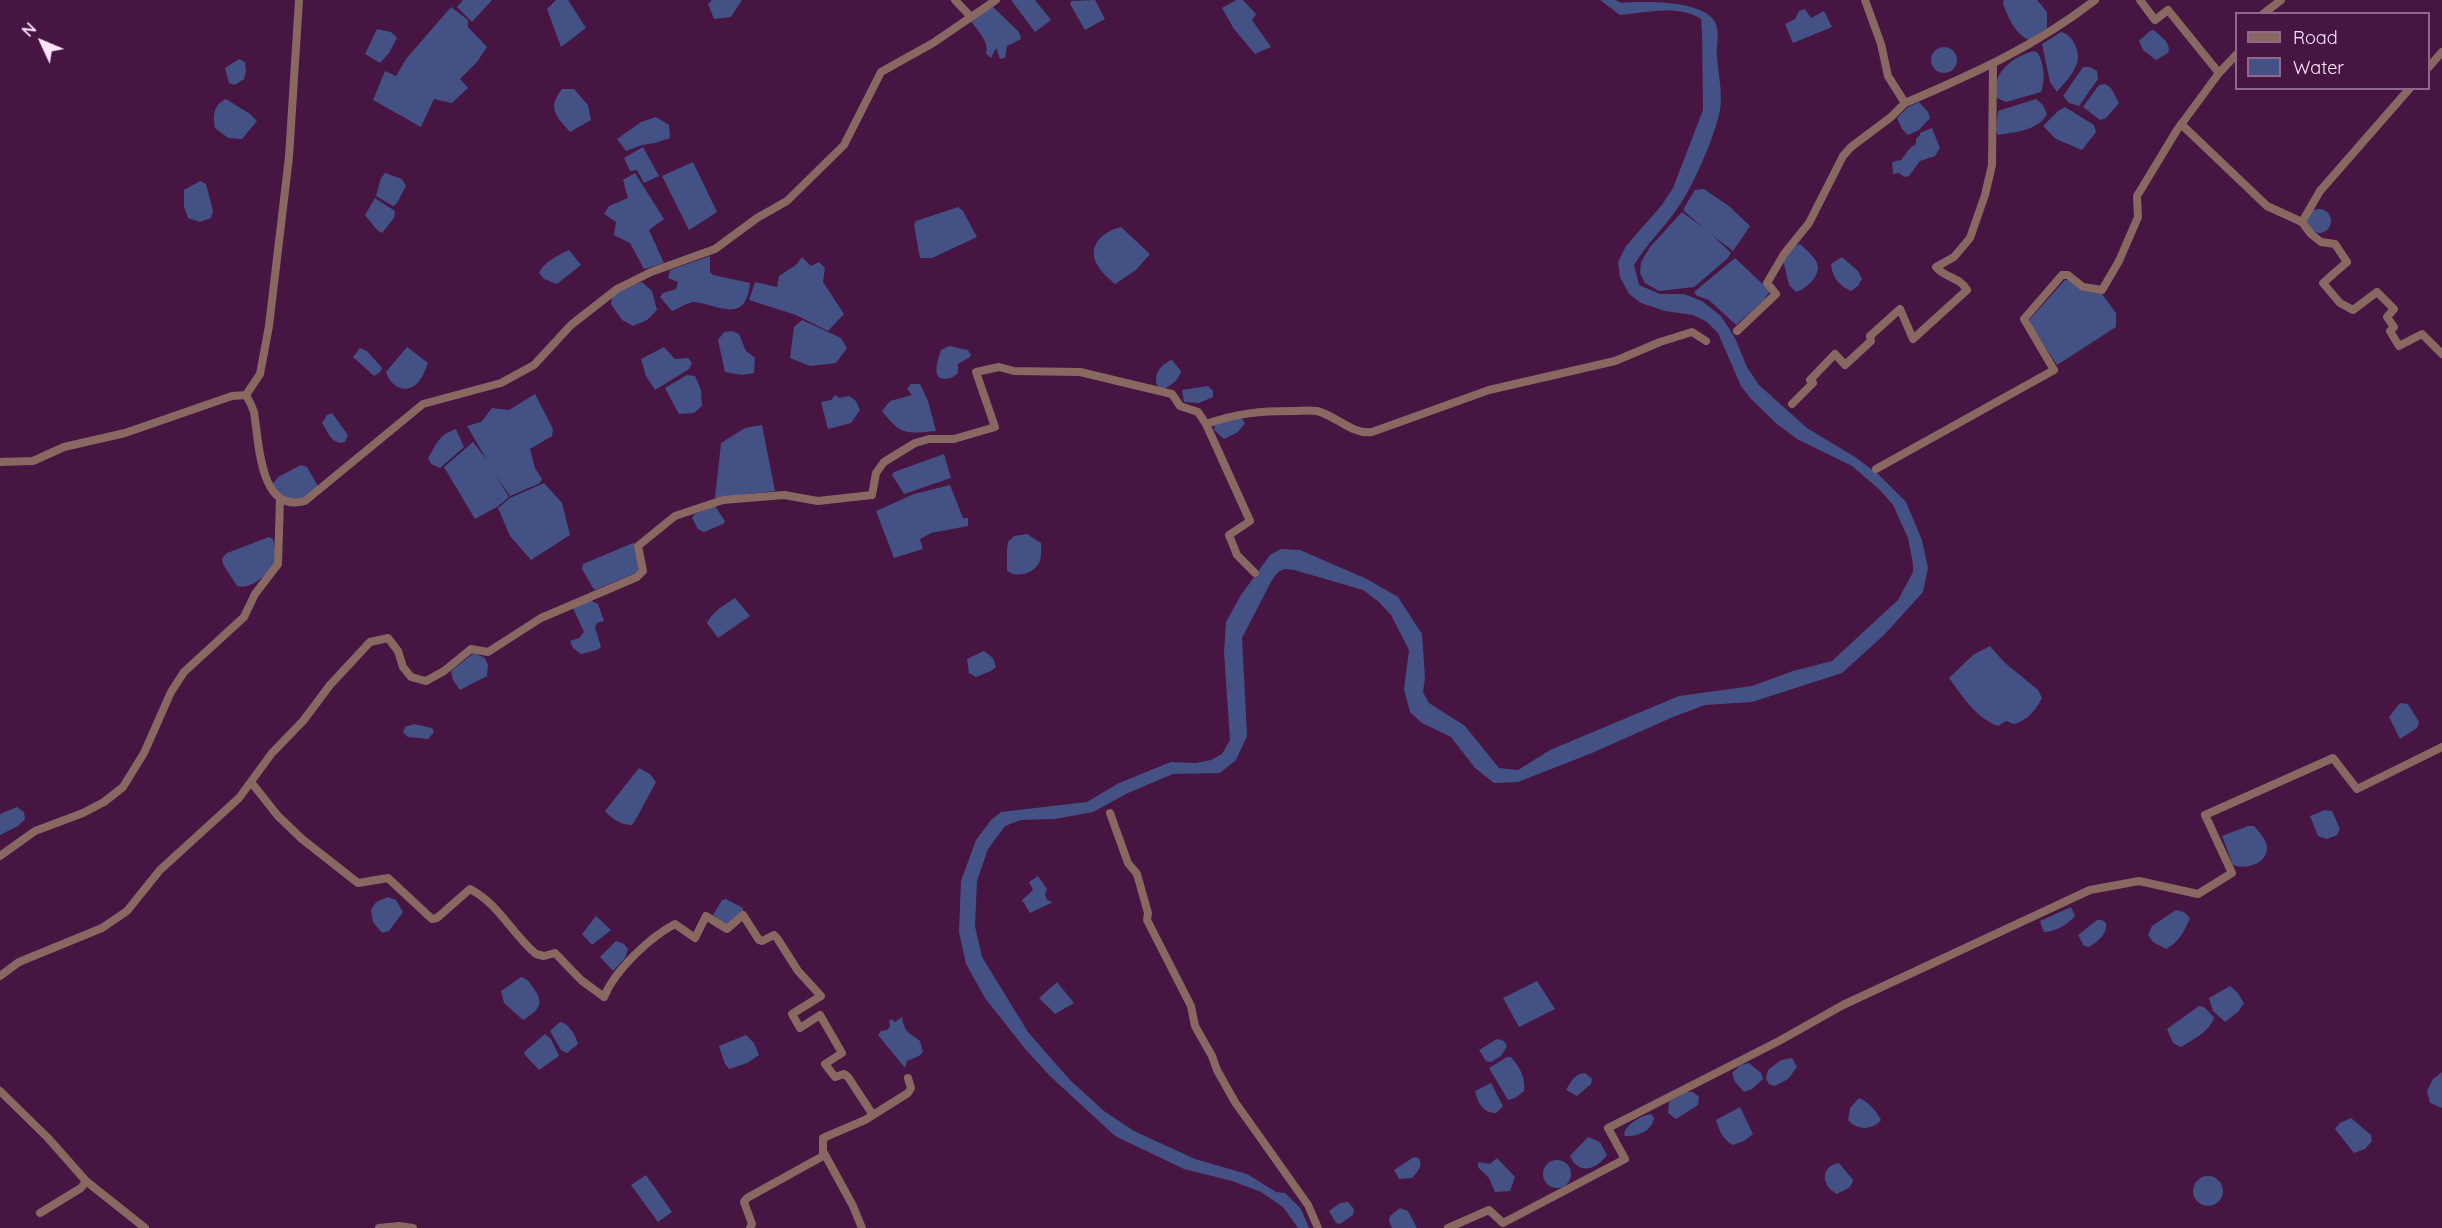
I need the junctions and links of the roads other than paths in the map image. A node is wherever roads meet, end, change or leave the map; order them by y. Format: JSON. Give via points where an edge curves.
{"nodes":[{"id":1,"x":299,"y":0,"type":"edge"},
{"id":2,"x":955,"y":0,"type":"edge"},
{"id":3,"x":996,"y":0,"type":"edge"},
{"id":4,"x":1865,"y":0,"type":"edge"},
{"id":5,"x":2095,"y":0,"type":"edge"},
{"id":6,"x":2140,"y":0,"type":"edge"},
{"id":7,"x":2281,"y":0,"type":"edge"},
{"id":8,"x":2266,"y":12,"type":"edge"},
{"id":9,"x":971,"y":16,"type":"junction"},
{"id":10,"x":2442,"y":52,"type":"edge"},
{"id":11,"x":2235,"y":56,"type":"edge"},
{"id":12,"x":1993,"y":64,"type":"junction"},
{"id":13,"x":2430,"y":66,"type":"edge"},
{"id":14,"x":2218,"y":73,"type":"junction"},
{"id":15,"x":2408,"y":90,"type":"edge"},
{"id":16,"x":1905,"y":103,"type":"junction"},
{"id":17,"x":2181,"y":124,"type":"junction"},
{"id":18,"x":2302,"y":222,"type":"junction"},
{"id":19,"x":1737,"y":331,"type":"dead end"},
{"id":20,"x":1706,"y":341,"type":"dead end"},
{"id":21,"x":2442,"y":354,"type":"edge"},
{"id":22,"x":246,"y":395,"type":"junction"},
{"id":23,"x":1792,"y":404,"type":"dead end"},
{"id":24,"x":1206,"y":424,"type":"junction"},
{"id":25,"x":0,"y":462,"type":"edge"},
{"id":26,"x":1876,"y":468,"type":"dead end"},
{"id":27,"x":280,"y":499,"type":"junction"},
{"id":28,"x":1255,"y":573,"type":"dead end"},
{"id":29,"x":2442,"y":747,"type":"edge"},
{"id":30,"x":251,"y":782,"type":"junction"},
{"id":31,"x":1110,"y":813,"type":"dead end"},
{"id":32,"x":0,"y":856,"type":"edge"},
{"id":33,"x":0,"y":976,"type":"edge"},
{"id":34,"x":908,"y":1078,"type":"dead end"},
{"id":35,"x":0,"y":1090,"type":"edge"},
{"id":36,"x":873,"y":1115,"type":"junction"},
{"id":37,"x":824,"y":1153,"type":"junction"},
{"id":38,"x":86,"y":1181,"type":"junction"},
{"id":39,"x":40,"y":1213,"type":"dead end"},
{"id":40,"x":146,"y":1228,"type":"edge"},
{"id":41,"x":380,"y":1228,"type":"edge"},
{"id":42,"x":413,"y":1228,"type":"edge"},
{"id":43,"x":750,"y":1228,"type":"edge"},
{"id":44,"x":862,"y":1228,"type":"edge"},
{"id":45,"x":1318,"y":1228,"type":"edge"},
{"id":46,"x":1448,"y":1228,"type":"edge"}],
"edges":[{"from":1,"to":22,"type":"street","via":[[289,157],[269,326],[260,374]]},
{"from":2,"to":9,"type":"street"},
{"from":3,"to":9,"type":"street"},
{"from":4,"to":16,"type":"street","via":[[1888,76]]},
{"from":5,"to":12,"type":"street","via":[[2032,44]]},
{"from":6,"to":14,"type":"street","via":[[2155,20],[2168,9]]},
{"from":7,"to":8,"type":"street"},
{"from":9,"to":27,"type":"street","via":[[933,44],[881,72],[844,145],[787,201],[715,249],[617,289],[571,325],[534,365],[501,383],[423,404],[305,501],[288,503]]},
{"from":10,"to":13,"type":"street"},
{"from":11,"to":14,"type":"street"},
{"from":12,"to":16,"type":"street"},
{"from":12,"to":23,"type":"street","via":[[1992,165],[1985,195],[1970,238],[1954,258],[1936,267],[1964,284],[1967,290],[1913,339],[1900,309],[1845,365],[1835,354]]},
{"from":14,"to":17,"type":"street"},
{"from":15,"to":18,"type":"street","via":[[2320,191]]},
{"from":16,"to":19,"type":"street","via":[[1843,156],[1809,223],[1767,283],[1776,294]]},
{"from":17,"to":18,"type":"street","via":[[2267,206]]},
{"from":17,"to":26,"type":"street","via":[[2137,196],[2138,217],[2120,261],[2102,290],[2083,287],[2062,275],[2024,319],[2054,370]]},
{"from":18,"to":21,"type":"street","via":[[2321,242],[2335,244],[2347,262],[2323,284],[2340,303],[2353,310],[2377,292],[2394,309],[2387,317],[2399,346],[2422,334]]},
{"from":20,"to":24,"type":"street","via":[[1692,332],[1615,361],[1489,390],[1362,434],[1315,411],[1234,414]]},
{"from":22,"to":25,"type":"street","via":[[232,396],[125,433],[64,447],[33,461]]},
{"from":22,"to":27,"type":"street","via":[[254,411],[265,474]]},
{"from":24,"to":28,"type":"street","via":[[1251,521],[1229,535],[1237,555]]},
{"from":24,"to":30,"type":"street","via":[[1198,412],[1180,406],[1172,394],[1080,372],[1014,371],[999,367],[975,372],[995,427],[954,439],[915,443],[884,462],[876,473],[872,495],[818,501],[783,495],[723,500],[675,516],[638,546],[643,571],[637,577],[541,618],[488,652],[471,650],[426,681],[411,677],[388,638],[370,642]]},
{"from":27,"to":32,"type":"street","via":[[278,564],[255,594],[244,617],[184,672],[123,788],[83,813],[35,831]]},
{"from":29,"to":46,"type":"street","via":[[2357,789],[2333,758],[2205,815],[2232,873],[2198,894],[2139,881],[2090,890],[1843,1005],[1608,1128],[1625,1159],[1503,1223],[1488,1210]]},
{"from":30,"to":33,"type":"street","via":[[239,798],[160,870],[127,911],[102,928],[19,962]]},
{"from":30,"to":36,"type":"street","via":[[302,839],[358,883],[387,878],[432,919],[470,889],[494,907],[536,954],[555,953],[604,997],[618,975],[663,930],[675,924],[695,938],[706,916],[727,929],[743,915],[759,940],[774,935],[777,938],[798,971],[821,996],[792,1014],[800,1029],[820,1015],[842,1053],[825,1064],[835,1077],[848,1077]]},
{"from":31,"to":45,"type":"street","via":[[1128,863],[1137,874],[1147,920],[1191,1006],[1195,1026],[1216,1070],[1308,1205]]},
{"from":34,"to":36,"type":"street","via":[[908,1093]]},
{"from":35,"to":38,"type":"street"},
{"from":36,"to":37,"type":"street","via":[[823,1138]]},
{"from":37,"to":43,"type":"street","via":[[747,1198],[744,1202]]},
{"from":37,"to":44,"type":"street"},
{"from":38,"to":39,"type":"street"},
{"from":38,"to":40,"type":"street"},
{"from":41,"to":42,"type":"street"}]}
